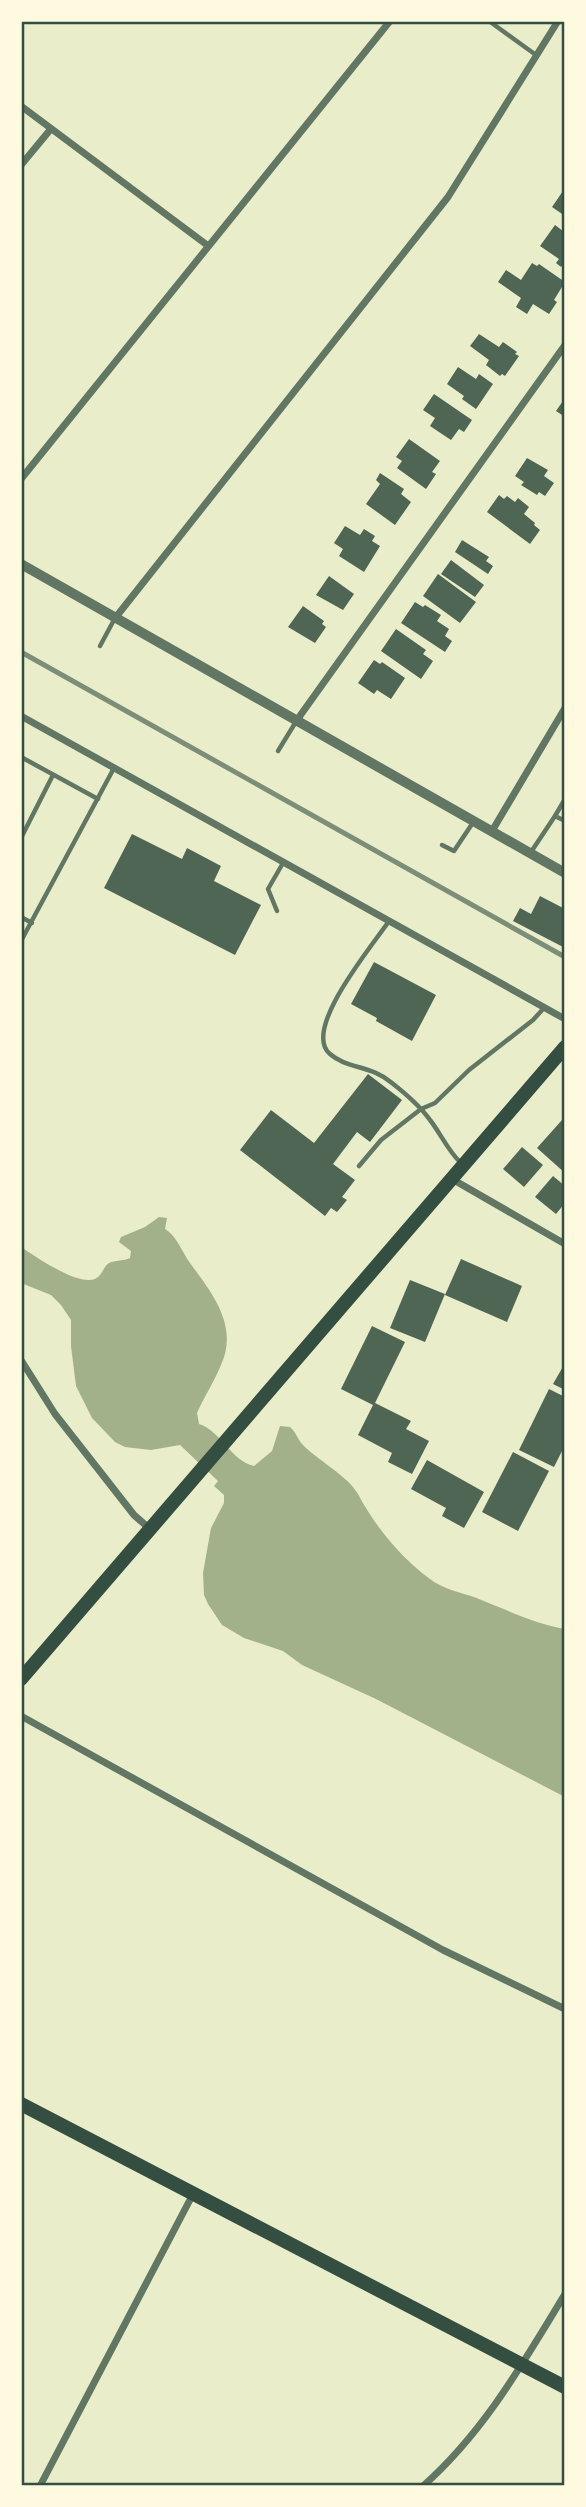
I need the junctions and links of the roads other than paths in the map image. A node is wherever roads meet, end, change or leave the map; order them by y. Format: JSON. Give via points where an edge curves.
{"nodes":[{"id":1,"x":390,"y":21,"type":"edge"},
{"id":2,"x":489,"y":21,"type":"edge"},
{"id":3,"x":553,"y":23,"type":"edge"},
{"id":4,"x":536,"y":55,"type":"junction"},
{"id":5,"x":21,"y":106,"type":"edge"},
{"id":6,"x":50,"y":130,"type":"junction"},
{"id":7,"x":21,"y":164,"type":"edge"},
{"id":8,"x":207,"y":246,"type":"junction"},
{"id":9,"x":565,"y":345,"type":"edge"},
{"id":10,"x":21,"y":479,"type":"edge"},
{"id":11,"x":21,"y":564,"type":"edge"},
{"id":12,"x":116,"y":617,"type":"junction"},
{"id":13,"x":100,"y":646,"type":"dead end"},
{"id":14,"x":565,"y":708,"type":"edge"},
{"id":15,"x":21,"y":716,"type":"edge"},
{"id":16,"x":297,"y":720,"type":"junction"},
{"id":17,"x":278,"y":751,"type":"dead end"},
{"id":18,"x":21,"y":757,"type":"edge"},
{"id":19,"x":114,"y":768,"type":"junction"},
{"id":20,"x":52,"y":775,"type":"junction"},
{"id":21,"x":98,"y":799,"type":"junction"},
{"id":22,"x":565,"y":799,"type":"edge"},
{"id":23,"x":555,"y":816,"type":"junction"},
{"id":24,"x":474,"y":820,"type":"junction"},
{"id":25,"x":565,"y":821,"type":"edge"},
{"id":26,"x":492,"y":831,"type":"junction"},
{"id":27,"x":21,"y":838,"type":"edge"},
{"id":28,"x":442,"y":845,"type":"dead end"},
{"id":29,"x":530,"y":853,"type":"junction"},
{"id":30,"x":284,"y":862,"type":"junction"},
{"id":31,"x":565,"y":873,"type":"edge"},
{"id":32,"x":278,"y":911,"type":"dead end"},
{"id":33,"x":21,"y":917,"type":"edge"},
{"id":34,"x":389,"y":921,"type":"junction"},
{"id":35,"x":32,"y":923,"type":"junction"},
{"id":36,"x":21,"y":941,"type":"edge"},
{"id":37,"x":544,"y":1007,"type":"junction"},
{"id":38,"x":565,"y":1019,"type":"edge"},
{"id":39,"x":565,"y":1047,"type":"edge"},
{"id":40,"x":421,"y":1109,"type":"junction"},
{"id":41,"x":463,"y":1165,"type":"junction"},
{"id":42,"x":359,"y":1166,"type":"dead end"},
{"id":43,"x":452,"y":1179,"type":"junction"},
{"id":44,"x":565,"y":1244,"type":"edge"},
{"id":45,"x":21,"y":1360,"type":"edge"},
{"id":46,"x":151,"y":1530,"type":"junction"},
{"id":47,"x":21,"y":1679,"type":"edge"},
{"id":48,"x":21,"y":1716,"type":"edge"},
{"id":49,"x":565,"y":2009,"type":"edge"},
{"id":50,"x":21,"y":2104,"type":"edge"},
{"id":51,"x":193,"y":2194,"type":"junction"},
{"id":52,"x":565,"y":2294,"type":"edge"},
{"id":53,"x":522,"y":2364,"type":"junction"},
{"id":54,"x":565,"y":2387,"type":"edge"},
{"id":55,"x":40,"y":2486,"type":"edge"},
{"id":56,"x":423,"y":2486,"type":"edge"}],
"edges":[{"from":1,"to":8,"type":"street"},
{"from":2,"to":4,"type":"lane"},
{"from":3,"to":4,"type":"street"},
{"from":4,"to":12,"type":"street","via":[[449,197]]},
{"from":5,"to":6,"type":"street"},
{"from":6,"to":7,"type":"street"},
{"from":6,"to":8,"type":"street"},
{"from":8,"to":10,"type":"street"},
{"from":9,"to":16,"type":"street"},
{"from":11,"to":12,"type":"street"},
{"from":12,"to":13,"type":"lane"},
{"from":12,"to":16,"type":"street"},
{"from":14,"to":26,"type":"street"},
{"from":15,"to":19,"type":"street"},
{"from":16,"to":17,"type":"lane"},
{"from":16,"to":24,"type":"street"},
{"from":18,"to":20,"type":"lane"},
{"from":19,"to":21,"type":"lane"},
{"from":19,"to":30,"type":"street"},
{"from":20,"to":21,"type":"lane"},
{"from":20,"to":27,"type":"lane"},
{"from":21,"to":35,"type":"lane"},
{"from":22,"to":23,"type":"lane"},
{"from":23,"to":25,"type":"lane"},
{"from":23,"to":29,"type":"lane"},
{"from":24,"to":26,"type":"street"},
{"from":24,"to":28,"type":"lane","via":[[454,851]]},
{"from":26,"to":29,"type":"street"},
{"from":29,"to":31,"type":"street"},
{"from":30,"to":32,"type":"lane","via":[[268,889]]},
{"from":30,"to":34,"type":"street"},
{"from":33,"to":35,"type":"lane"},
{"from":34,"to":37,"type":"street"},
{"from":34,"to":40,"type":"lane","via":[[330,1008],[322,1040],[333,1057],[372,1069]]},
{"from":35,"to":36,"type":"lane"},
{"from":37,"to":38,"type":"street"},
{"from":37,"to":40,"type":"lane","via":[[435,1102]]},
{"from":39,"to":41,"type":"main road"},
{"from":40,"to":41,"type":"lane"},
{"from":40,"to":42,"type":"lane","via":[[381,1140]]},
{"from":41,"to":43,"type":"main road"},
{"from":43,"to":44,"type":"street"},
{"from":43,"to":46,"type":"main road"},
{"from":45,"to":46,"type":"street","via":[[55,1414],[134,1515]]},
{"from":46,"to":47,"type":"main road"},
{"from":48,"to":49,"type":"street","via":[[443,1950]]},
{"from":50,"to":51,"type":"main road"},
{"from":51,"to":53,"type":"main road"},
{"from":51,"to":55,"type":"street"},
{"from":52,"to":53,"type":"street"},
{"from":53,"to":54,"type":"main road"},
{"from":53,"to":56,"type":"street","via":[[479,2427]]}]}
